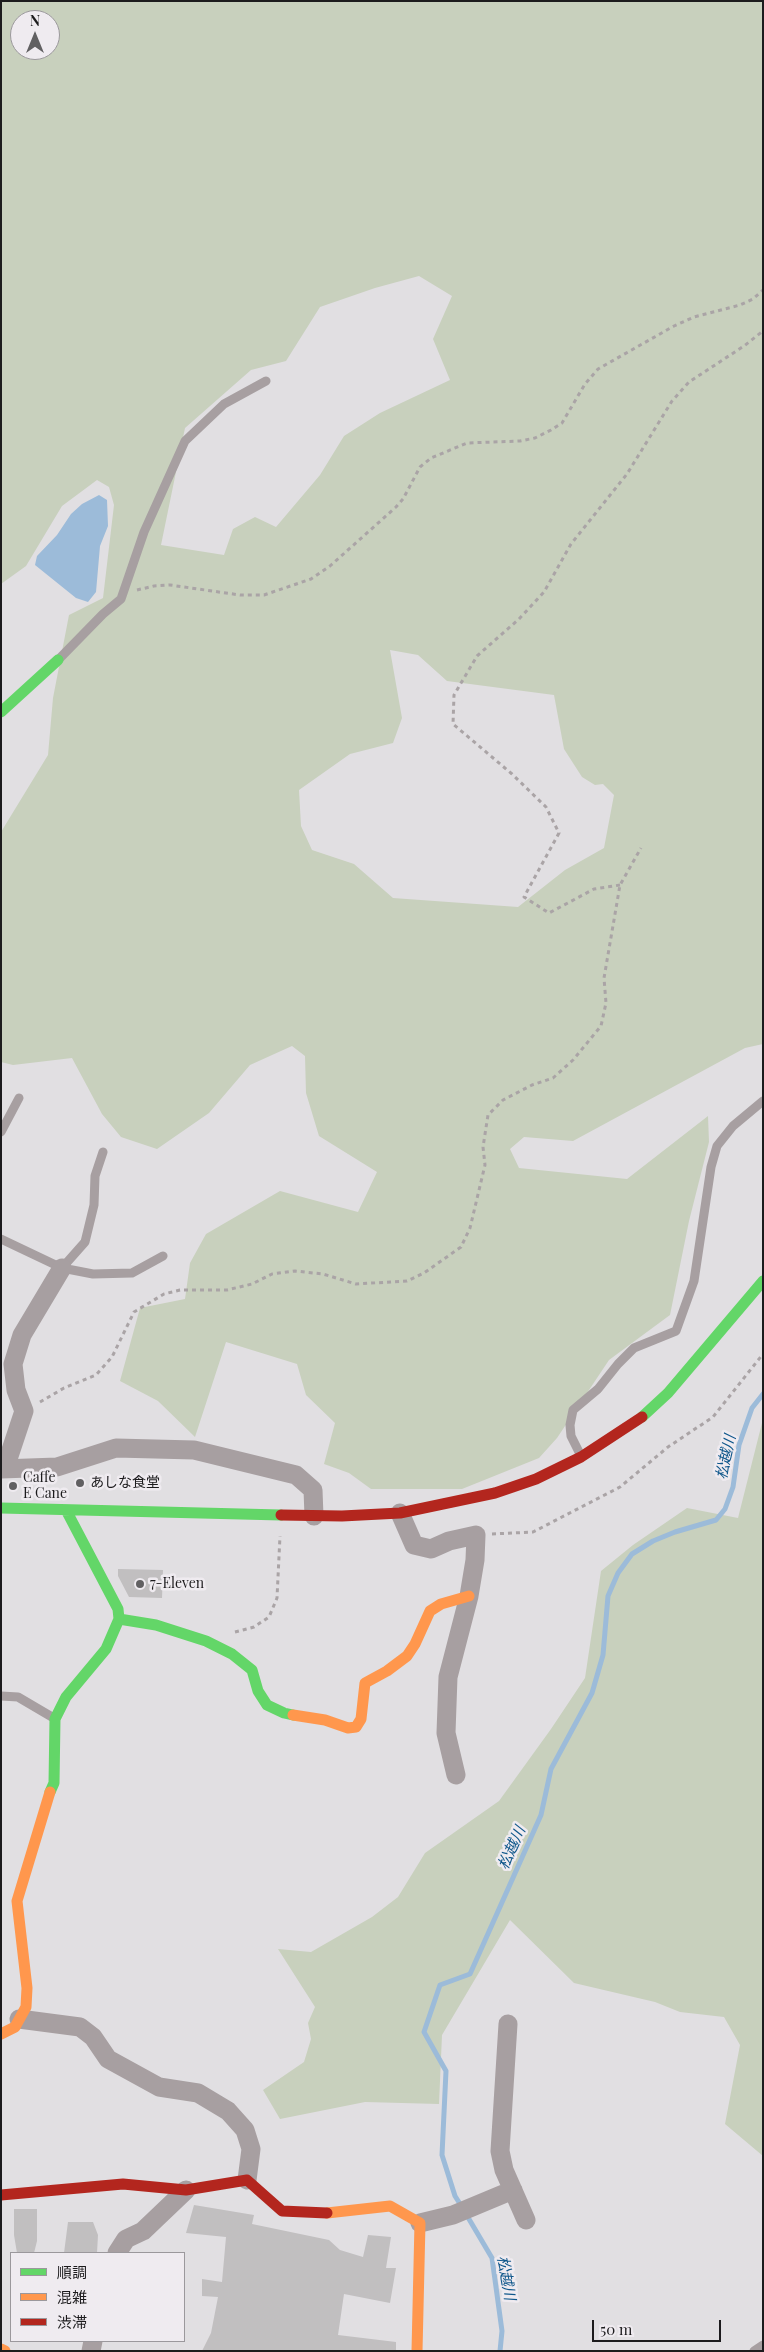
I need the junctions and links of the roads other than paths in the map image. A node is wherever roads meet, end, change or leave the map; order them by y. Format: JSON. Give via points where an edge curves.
{"nodes":[{"id":1,"x":266,"y":381,"type":"dead end"},
{"id":2,"x":58,"y":660,"type":"joint"},
{"id":3,"x":1,"y":712,"type":"edge"},
{"id":4,"x":19,"y":1098,"type":"dead end"},
{"id":5,"x":763,"y":1101,"type":"edge"},
{"id":6,"x":1,"y":1132,"type":"edge"},
{"id":7,"x":103,"y":1152,"type":"dead end"},
{"id":8,"x":1,"y":1239,"type":"edge"},
{"id":9,"x":163,"y":1256,"type":"dead end"},
{"id":10,"x":62,"y":1268,"type":"junction"},
{"id":11,"x":763,"y":1281,"type":"edge"},
{"id":12,"x":581,"y":1457,"type":"junction"},
{"id":13,"x":3,"y":1469,"type":"edge"},
{"id":14,"x":1,"y":1508,"type":"edge"},
{"id":15,"x":66,"y":1510,"type":"junction"},
{"id":16,"x":400,"y":1513,"type":"junction"},
{"id":17,"x":314,"y":1516,"type":"junction"},
{"id":18,"x":469,"y":1596,"type":"junction"},
{"id":19,"x":119,"y":1619,"type":"junction"},
{"id":20,"x":1,"y":1696,"type":"edge"},
{"id":21,"x":55,"y":1719,"type":"junction"},
{"id":22,"x":456,"y":1774,"type":"dead end"},
{"id":23,"x":10,"y":1914,"type":"edge"},
{"id":24,"x":19,"y":2019,"type":"junction"},
{"id":25,"x":508,"y":2024,"type":"dead end"},
{"id":26,"x":1,"y":2034,"type":"edge"},
{"id":27,"x":247,"y":2180,"type":"junction"},
{"id":28,"x":186,"y":2190,"type":"junction"},
{"id":29,"x":514,"y":2190,"type":"junction"},
{"id":30,"x":1,"y":2195,"type":"edge"},
{"id":31,"x":526,"y":2220,"type":"dead end"},
{"id":32,"x":420,"y":2223,"type":"junction"},
{"id":33,"x":119,"y":2252,"type":"edge"},
{"id":34,"x":763,"y":2345,"type":"edge"},
{"id":35,"x":417,"y":2351,"type":"edge"},
{"id":36,"x":754,"y":2351,"type":"edge"}],
"edges":[{"from":1,"to":2,"type":"lane","via":[[224,404],[184,440],[144,532],[121,599]]},
{"from":2,"to":3,"type":"street"},
{"from":4,"to":6,"type":"lane"},
{"from":5,"to":12,"type":"lane","via":[[733,1126],[717,1146],[710,1167],[694,1281],[676,1331],[634,1348],[598,1389],[573,1410],[571,1436]]},
{"from":7,"to":10,"type":"lane","via":[[95,1176],[94,1205],[85,1242]]},
{"from":8,"to":10,"type":"lane"},
{"from":9,"to":10,"type":"lane","via":[[132,1273],[92,1274]]},
{"from":10,"to":13,"type":"street","via":[[22,1336],[13,1364],[16,1390],[24,1411]]},
{"from":11,"to":12,"type":"street","via":[[668,1394],[635,1423]]},
{"from":12,"to":16,"type":"street","via":[[536,1479],[494,1493]]},
{"from":13,"to":17,"type":"street","via":[[58,1467],[116,1448],[194,1450],[296,1475],[313,1490]]},
{"from":14,"to":15,"type":"street"},
{"from":15,"to":17,"type":"street"},
{"from":15,"to":19,"type":"street","via":[[118,1609]]},
{"from":16,"to":17,"type":"street"},
{"from":16,"to":18,"type":"street","via":[[414,1545],[431,1549],[448,1541],[476,1535]]},
{"from":18,"to":19,"type":"street","via":[[441,1604],[430,1612],[407,1656],[366,1683],[361,1719],[356,1727],[348,1728],[325,1720],[284,1713],[267,1704],[258,1691],[252,1670],[232,1654],[206,1641],[156,1625]]},
{"from":18,"to":22,"type":"street","via":[[448,1678],[446,1733]]},
{"from":19,"to":21,"type":"street","via":[[106,1649],[66,1697]]},
{"from":20,"to":21,"type":"lane","via":[[18,1697]]},
{"from":21,"to":23,"type":"street","via":[[54,1783]]},
{"from":23,"to":24,"type":"street","via":[[27,1988],[26,2007]]},
{"from":24,"to":26,"type":"street","via":[[15,2027]]},
{"from":24,"to":27,"type":"street","via":[[80,2027],[108,2059],[159,2087],[198,2093],[228,2111],[246,2130],[251,2149]]},
{"from":25,"to":29,"type":"street","via":[[500,2151],[504,2170]]},
{"from":27,"to":28,"type":"street"},
{"from":27,"to":32,"type":"street","via":[[282,2211],[318,2214],[390,2206]]},
{"from":28,"to":30,"type":"street","via":[[123,2184]]},
{"from":28,"to":33,"type":"street","via":[[143,2231],[126,2239]]},
{"from":29,"to":31,"type":"street"},
{"from":29,"to":32,"type":"street","via":[[452,2215]]},
{"from":32,"to":35,"type":"street"},
{"from":34,"to":36,"type":"lane"}]}
